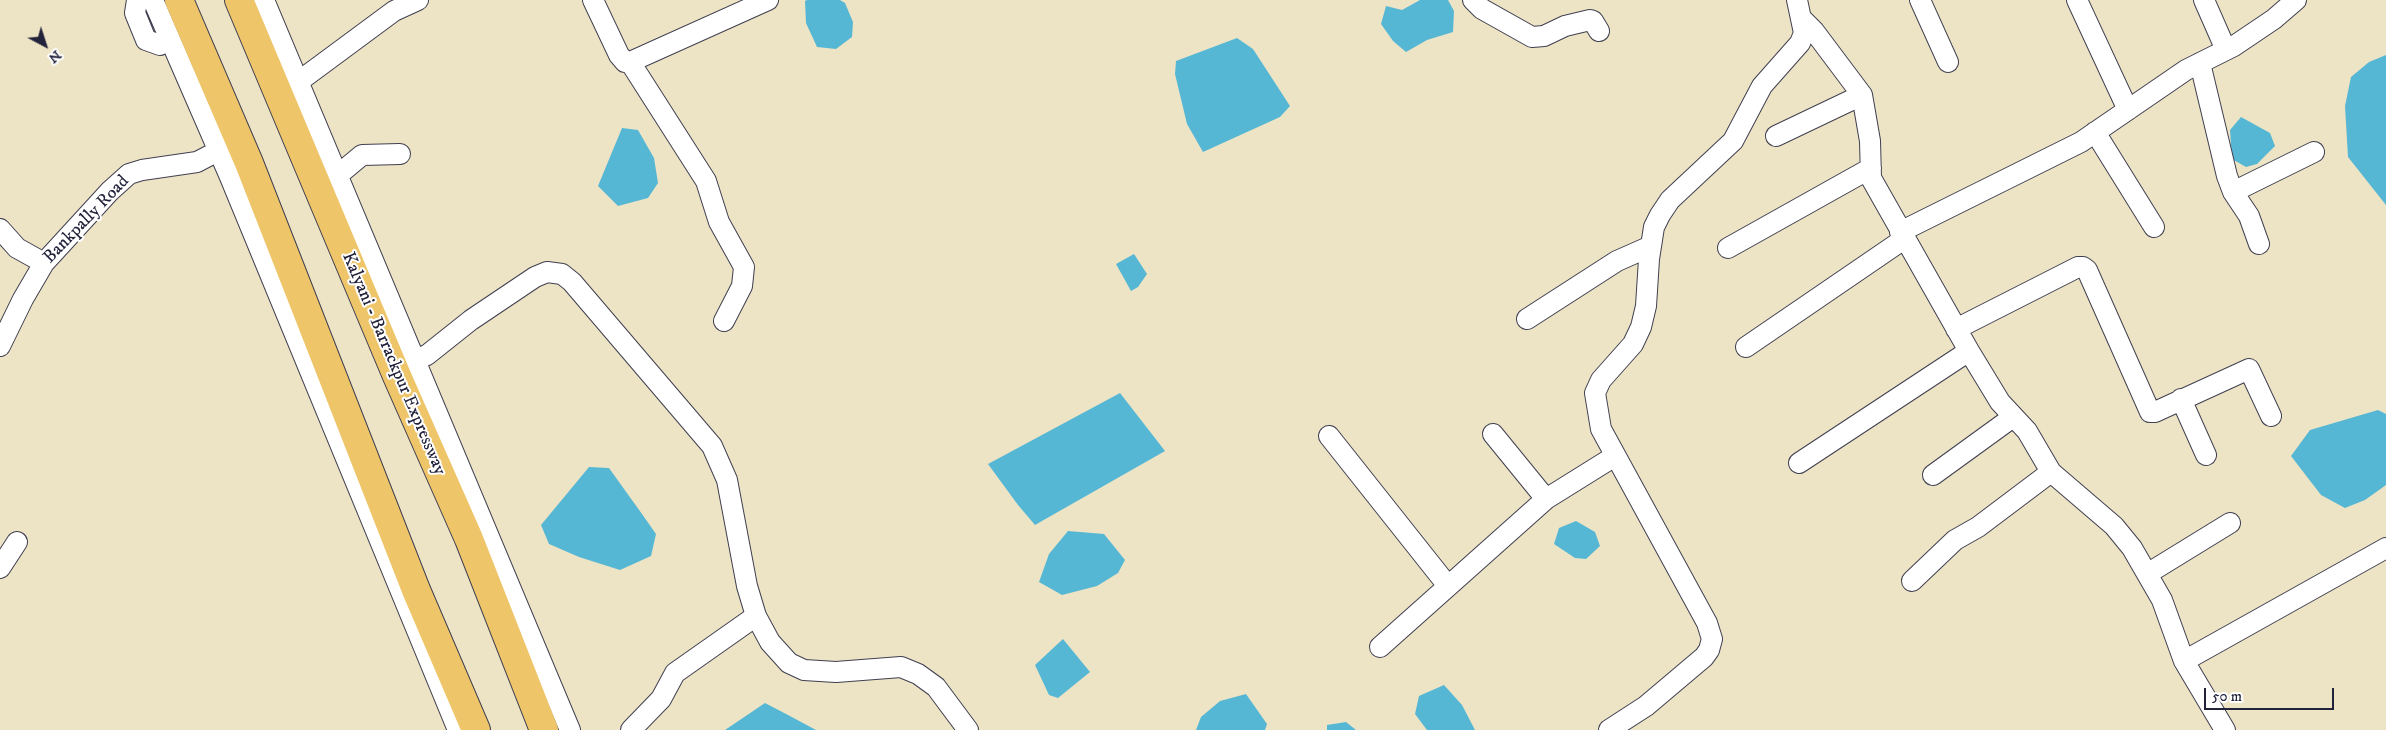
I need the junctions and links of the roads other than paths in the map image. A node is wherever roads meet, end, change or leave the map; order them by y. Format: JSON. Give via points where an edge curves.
{"nodes":[{"id":1,"x":137,"y":0,"type":"edge"},
{"id":2,"x":153,"y":0,"type":"edge"},
{"id":3,"x":178,"y":0,"type":"edge"},
{"id":4,"x":239,"y":0,"type":"edge"},
{"id":5,"x":264,"y":0,"type":"edge"},
{"id":6,"x":418,"y":0,"type":"edge"},
{"id":7,"x":593,"y":0,"type":"edge"},
{"id":8,"x":768,"y":0,"type":"edge"},
{"id":9,"x":1473,"y":0,"type":"edge"},
{"id":10,"x":1797,"y":0,"type":"edge"},
{"id":11,"x":1920,"y":0,"type":"edge"},
{"id":12,"x":2077,"y":0,"type":"edge"},
{"id":13,"x":2204,"y":0,"type":"edge"},
{"id":14,"x":2296,"y":0,"type":"edge"},
{"id":15,"x":1803,"y":20,"type":"junction"},
{"id":16,"x":1599,"y":31,"type":"dead end"},
{"id":17,"x":170,"y":39,"type":"junction"},
{"id":18,"x":2226,"y":50,"type":"junction"},
{"id":19,"x":630,"y":62,"type":"junction"},
{"id":20,"x":1948,"y":62,"type":"dead end"},
{"id":21,"x":2200,"y":62,"type":"junction"},
{"id":22,"x":298,"y":82,"type":"junction"},
{"id":23,"x":1862,"y":95,"type":"junction"},
{"id":24,"x":2128,"y":110,"type":"junction"},
{"id":25,"x":2095,"y":132,"type":"junction"},
{"id":26,"x":1776,"y":136,"type":"dead end"},
{"id":27,"x":218,"y":151,"type":"junction"},
{"id":28,"x":2314,"y":152,"type":"dead end"},
{"id":29,"x":400,"y":154,"type":"dead end"},
{"id":30,"x":1871,"y":168,"type":"junction"},
{"id":31,"x":338,"y":175,"type":"junction"},
{"id":32,"x":2233,"y":192,"type":"junction"},
{"id":33,"x":2154,"y":227,"type":"dead end"},
{"id":34,"x":0,"y":229,"type":"edge"},
{"id":35,"x":1902,"y":235,"type":"junction"},
{"id":36,"x":2259,"y":244,"type":"dead end"},
{"id":37,"x":1651,"y":246,"type":"junction"},
{"id":38,"x":1728,"y":248,"type":"dead end"},
{"id":39,"x":44,"y":263,"type":"junction"},
{"id":40,"x":1527,"y":319,"type":"dead end"},
{"id":41,"x":724,"y":321,"type":"dead end"},
{"id":42,"x":1956,"y":328,"type":"junction"},
{"id":43,"x":0,"y":346,"type":"edge"},
{"id":44,"x":1746,"y":347,"type":"dead end"},
{"id":45,"x":1969,"y":351,"type":"junction"},
{"id":46,"x":414,"y":360,"type":"junction"},
{"id":47,"x":2181,"y":400,"type":"junction"},
{"id":48,"x":2271,"y":416,"type":"dead end"},
{"id":49,"x":2013,"y":417,"type":"junction"},
{"id":50,"x":1493,"y":434,"type":"dead end"},
{"id":51,"x":1329,"y":436,"type":"dead end"},
{"id":52,"x":2206,"y":455,"type":"dead end"},
{"id":53,"x":1615,"y":456,"type":"junction"},
{"id":54,"x":1799,"y":463,"type":"dead end"},
{"id":55,"x":2051,"y":472,"type":"junction"},
{"id":56,"x":1933,"y":475,"type":"dead end"},
{"id":57,"x":1546,"y":499,"type":"junction"},
{"id":58,"x":2230,"y":523,"type":"dead end"},
{"id":59,"x":17,"y":542,"type":"dead end"},
{"id":60,"x":2386,"y":548,"type":"edge"},
{"id":61,"x":0,"y":568,"type":"edge"},
{"id":62,"x":2147,"y":574,"type":"junction"},
{"id":63,"x":1912,"y":581,"type":"dead end"},
{"id":64,"x":1448,"y":586,"type":"junction"},
{"id":65,"x":756,"y":616,"type":"junction"},
{"id":66,"x":1380,"y":647,"type":"dead end"},
{"id":67,"x":2184,"y":660,"type":"junction"},
{"id":68,"x":458,"y":730,"type":"edge"},
{"id":69,"x":476,"y":730,"type":"edge"},
{"id":70,"x":544,"y":730,"type":"edge"},
{"id":71,"x":570,"y":730,"type":"edge"},
{"id":72,"x":631,"y":730,"type":"edge"},
{"id":73,"x":968,"y":730,"type":"edge"},
{"id":74,"x":1609,"y":730,"type":"edge"},
{"id":75,"x":2226,"y":730,"type":"edge"}],
"edges":[{"from":1,"to":17,"type":"street","via":[[134,13],[146,40],[160,45]]},
{"from":2,"to":17,"type":"street"},
{"from":3,"to":69,"type":"highway","via":[[249,163],[416,590]]},
{"from":4,"to":70,"type":"highway","name":"Kalyani - Barrackpur Expressway","via":[[469,539]]},
{"from":5,"to":22,"type":"street"},
{"from":6,"to":22,"type":"street","via":[[394,11]]},
{"from":7,"to":19,"type":"street","via":[[618,55]]},
{"from":8,"to":19,"type":"street"},
{"from":9,"to":16,"type":"street","via":[[1482,9],[1532,37],[1590,20]]},
{"from":10,"to":15,"type":"street"},
{"from":11,"to":20,"type":"street"},
{"from":12,"to":24,"type":"street"},
{"from":13,"to":18,"type":"street"},
{"from":14,"to":18,"type":"street","via":[[2274,19]]},
{"from":15,"to":23,"type":"street"},
{"from":15,"to":37,"type":"street","via":[[1804,33],[1800,43],[1762,86],[1733,141],[1670,200],[1654,227]]},
{"from":17,"to":27,"type":"street"},
{"from":18,"to":21,"type":"street"},
{"from":19,"to":41,"type":"street","via":[[706,181],[719,222],[744,267],[742,286]]},
{"from":21,"to":24,"type":"street"},
{"from":21,"to":32,"type":"street"},
{"from":22,"to":31,"type":"street"},
{"from":23,"to":26,"type":"street"},
{"from":23,"to":30,"type":"street"},
{"from":24,"to":25,"type":"street"},
{"from":25,"to":33,"type":"street"},
{"from":25,"to":35,"type":"street"},
{"from":27,"to":39,"type":"street","name":"Bankpally Road","via":[[197,162],[129,174]]},
{"from":27,"to":68,"type":"street"},
{"from":28,"to":32,"type":"street"},
{"from":29,"to":31,"type":"street","via":[[362,155]]},
{"from":30,"to":35,"type":"street","via":[[1871,178]]},
{"from":30,"to":38,"type":"street"},
{"from":31,"to":46,"type":"street"},
{"from":32,"to":36,"type":"street","via":[[2249,216]]},
{"from":34,"to":39,"type":"street","via":[[17,248]]},
{"from":35,"to":42,"type":"street"},
{"from":35,"to":44,"type":"street"},
{"from":37,"to":40,"type":"street","via":[[1618,261]]},
{"from":37,"to":53,"type":"street","via":[[1641,327],[1633,344],[1601,380],[1595,393],[1601,429]]},
{"from":39,"to":43,"type":"street","name":"Bankpally Road"},
{"from":42,"to":45,"type":"street"},
{"from":42,"to":47,"type":"street","via":[[2083,267],[2147,408],[2155,412]]},
{"from":45,"to":49,"type":"street"},
{"from":45,"to":54,"type":"street"},
{"from":46,"to":65,"type":"street","via":[[427,355],[471,320],[535,277],[547,272],[562,274],[712,446],[727,480],[747,586]]},
{"from":46,"to":71,"type":"street"},
{"from":47,"to":48,"type":"street","via":[[2249,369]]},
{"from":47,"to":52,"type":"street"},
{"from":49,"to":55,"type":"street","via":[[2027,431]]},
{"from":49,"to":56,"type":"street"},
{"from":50,"to":57,"type":"street"},
{"from":51,"to":64,"type":"street"},
{"from":53,"to":57,"type":"street"},
{"from":53,"to":74,"type":"street","via":[[1707,623],[1712,639],[1704,657],[1646,706]]},
{"from":55,"to":62,"type":"street","via":[[2114,526]]},
{"from":55,"to":63,"type":"street","via":[[1978,527],[1955,540]]},
{"from":57,"to":64,"type":"street"},
{"from":58,"to":62,"type":"street"},
{"from":59,"to":61,"type":"street"},
{"from":60,"to":67,"type":"street"},
{"from":62,"to":67,"type":"street","via":[[2162,600]]},
{"from":64,"to":66,"type":"street"},
{"from":65,"to":72,"type":"street","via":[[675,674],[657,703]]},
{"from":65,"to":73,"type":"street","via":[[770,642],[789,663],[804,670],[836,672],[901,667],[936,687]]},
{"from":67,"to":75,"type":"street"}]}
